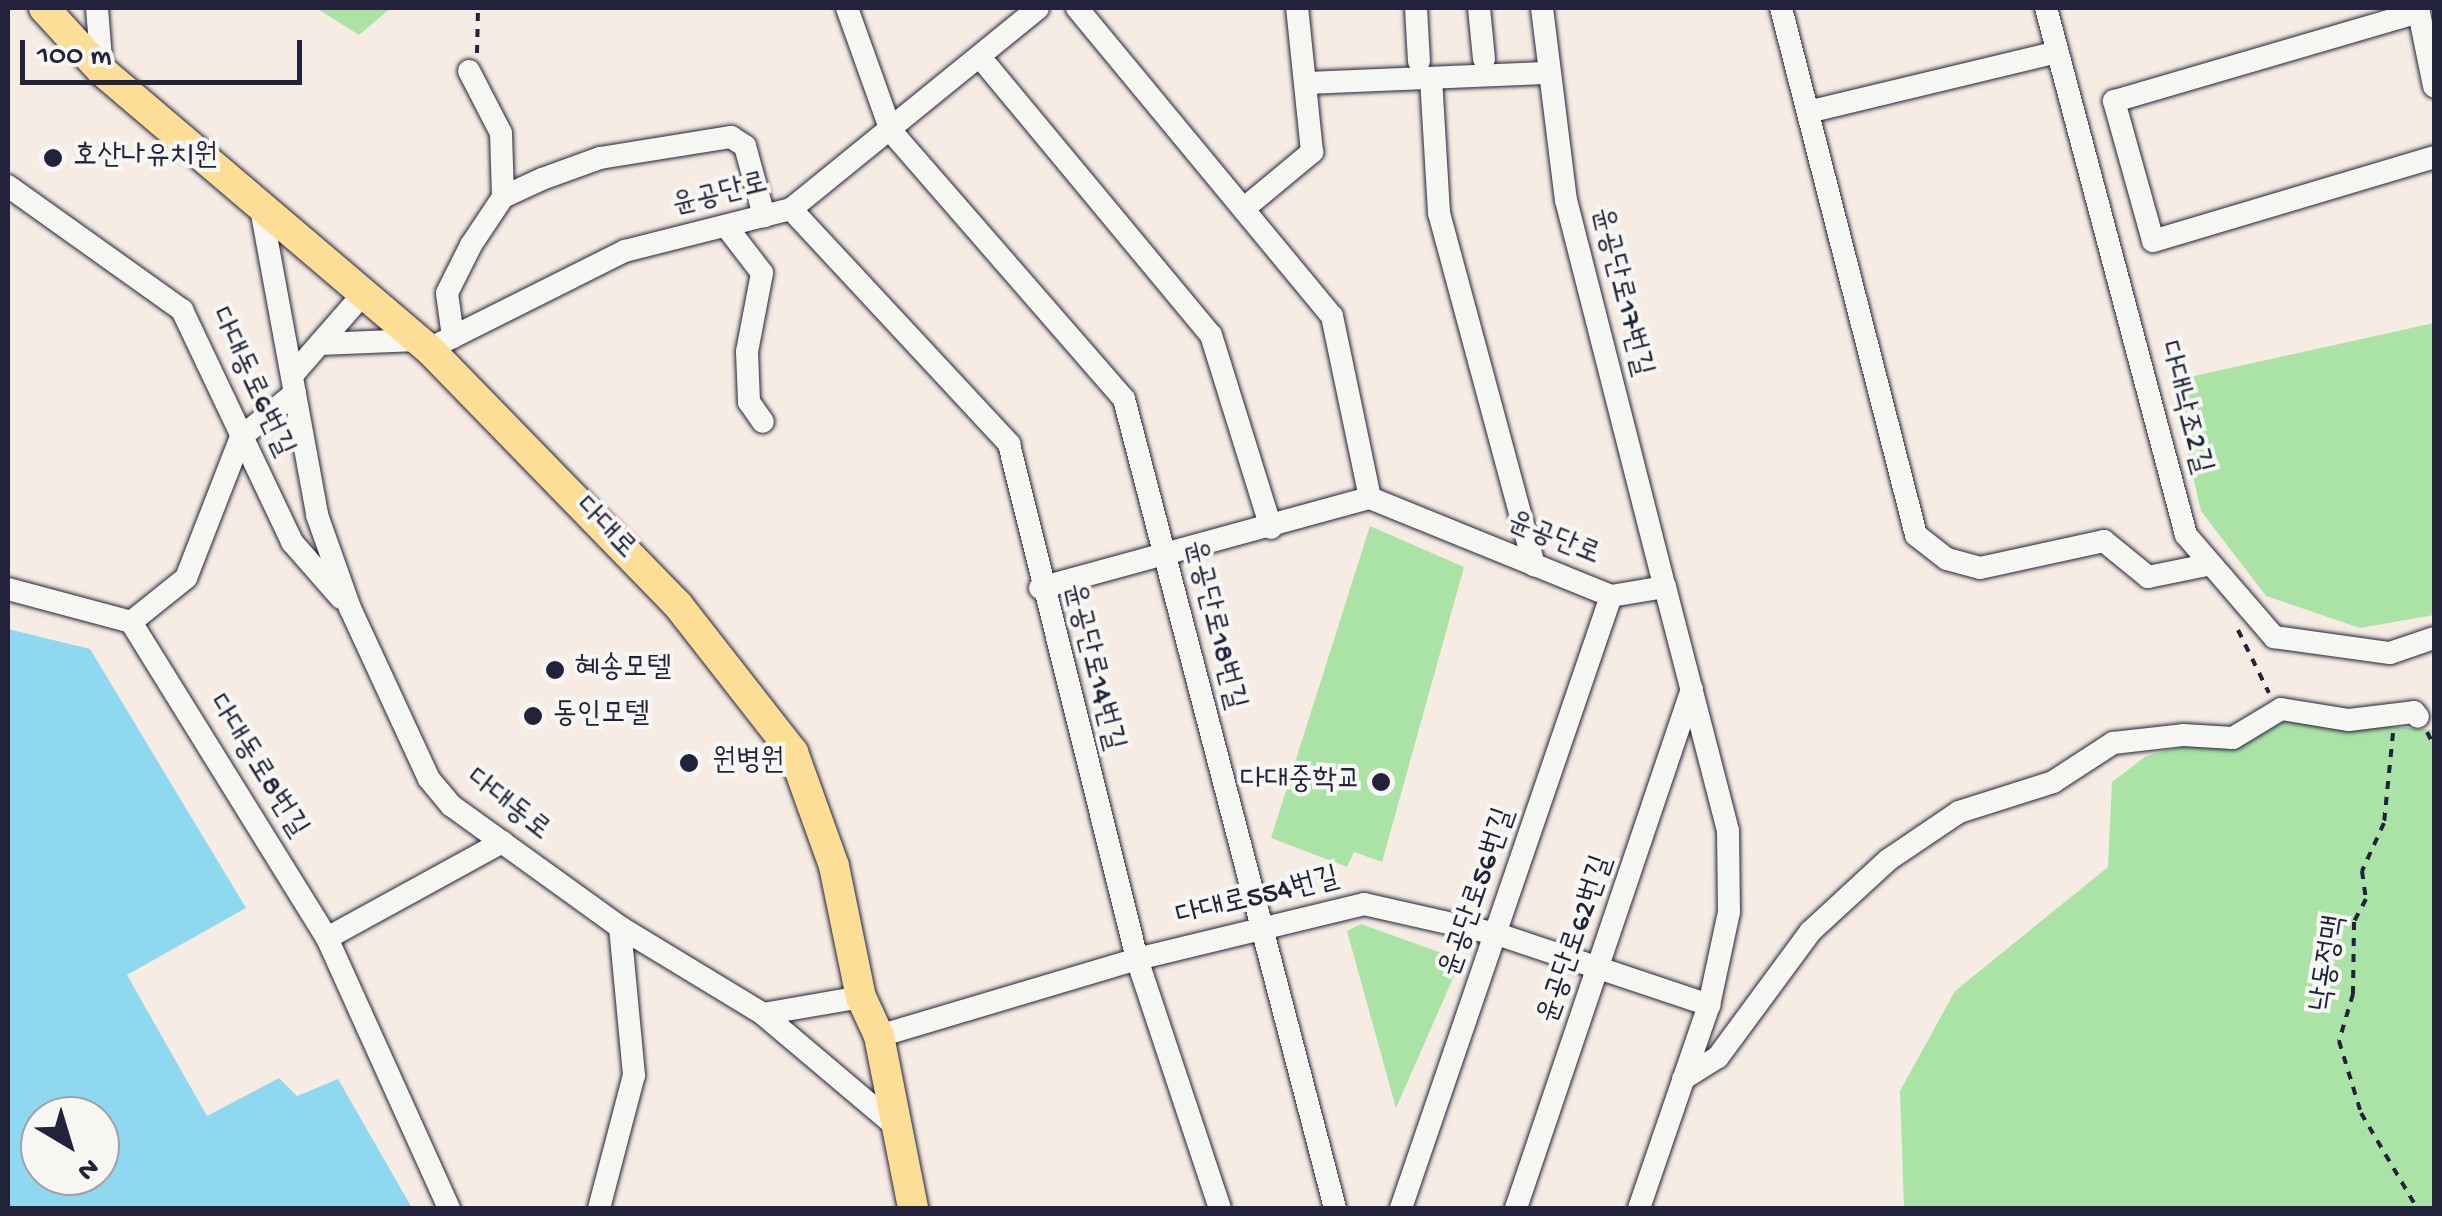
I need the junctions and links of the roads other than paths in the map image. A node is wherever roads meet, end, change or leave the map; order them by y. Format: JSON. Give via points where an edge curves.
{"nodes":[{"id":1,"x":44,"y":8,"type":"edge"},
{"id":2,"x":97,"y":8,"type":"edge"},
{"id":3,"x":847,"y":8,"type":"edge"},
{"id":4,"x":1038,"y":8,"type":"edge"},
{"id":5,"x":1077,"y":8,"type":"edge"},
{"id":6,"x":1298,"y":8,"type":"edge"},
{"id":7,"x":1416,"y":8,"type":"edge"},
{"id":8,"x":1479,"y":8,"type":"edge"},
{"id":9,"x":1542,"y":8,"type":"edge"},
{"id":10,"x":1781,"y":8,"type":"edge"},
{"id":11,"x":2046,"y":8,"type":"edge"},
{"id":12,"x":2418,"y":10,"type":"edge"},
{"id":13,"x":2057,"y":52,"type":"junction"},
{"id":14,"x":980,"y":57,"type":"junction"},
{"id":15,"x":1484,"y":59,"type":"dead end"},
{"id":16,"x":1425,"y":70,"type":"junction"},
{"id":17,"x":102,"y":71,"type":"junction"},
{"id":18,"x":469,"y":71,"type":"road end"},
{"id":19,"x":1546,"y":73,"type":"junction"},
{"id":20,"x":2434,"y":82,"type":"edge"},
{"id":21,"x":1306,"y":83,"type":"junction"},
{"id":22,"x":1808,"y":112,"type":"junction"},
{"id":23,"x":891,"y":131,"type":"junction"},
{"id":24,"x":2434,"y":158,"type":"edge"},
{"id":25,"x":8,"y":186,"type":"edge"},
{"id":26,"x":503,"y":197,"type":"junction"},
{"id":27,"x":260,"y":203,"type":"junction"},
{"id":28,"x":1248,"y":206,"type":"junction"},
{"id":29,"x":791,"y":209,"type":"junction"},
{"id":30,"x":764,"y":216,"type":"junction"},
{"id":31,"x":726,"y":226,"type":"junction"},
{"id":32,"x":364,"y":293,"type":"junction"},
{"id":33,"x":434,"y":342,"type":"junction"},
{"id":34,"x":320,"y":344,"type":"junction"},
{"id":35,"x":295,"y":382,"type":"junction"},
{"id":36,"x":763,"y":422,"type":"dead end"},
{"id":37,"x":241,"y":437,"type":"junction"},
{"id":38,"x":1370,"y":498,"type":"junction"},
{"id":39,"x":1272,"y":528,"type":"junction"},
{"id":40,"x":1165,"y":559,"type":"junction"},
{"id":41,"x":1534,"y":565,"type":"junction"},
{"id":42,"x":2207,"y":566,"type":"junction"},
{"id":43,"x":1665,"y":587,"type":"junction"},
{"id":44,"x":1040,"y":588,"type":"junction"},
{"id":45,"x":8,"y":589,"type":"edge"},
{"id":46,"x":1611,"y":596,"type":"junction"},
{"id":47,"x":350,"y":608,"type":"junction"},
{"id":48,"x":130,"y":622,"type":"junction"},
{"id":49,"x":2434,"y":638,"type":"edge"},
{"id":50,"x":1692,"y":690,"type":"junction"},
{"id":51,"x":2407,"y":715,"type":"road end"},
{"id":52,"x":502,"y":842,"type":"junction"},
{"id":53,"x":620,"y":927,"type":"junction"},
{"id":54,"x":1261,"y":931,"type":"junction"},
{"id":55,"x":1497,"y":934,"type":"junction"},
{"id":56,"x":327,"y":938,"type":"junction"},
{"id":57,"x":1137,"y":958,"type":"junction"},
{"id":58,"x":1600,"y":969,"type":"junction"},
{"id":59,"x":861,"y":996,"type":"junction"},
{"id":60,"x":1709,"y":1004,"type":"junction"},
{"id":61,"x":763,"y":1014,"type":"junction"},
{"id":62,"x":879,"y":1036,"type":"junction"},
{"id":63,"x":1684,"y":1079,"type":"junction"},
{"id":64,"x":892,"y":1122,"type":"junction"},
{"id":65,"x":449,"y":1208,"type":"edge"},
{"id":66,"x":599,"y":1208,"type":"edge"},
{"id":67,"x":913,"y":1208,"type":"edge"},
{"id":68,"x":1220,"y":1208,"type":"edge"},
{"id":69,"x":1335,"y":1208,"type":"edge"},
{"id":70,"x":1402,"y":1208,"type":"edge"},
{"id":71,"x":1516,"y":1208,"type":"edge"},
{"id":72,"x":1639,"y":1208,"type":"edge"}],
"edges":[{"from":1,"to":17,"type":"main road","name":"다대로"},
{"from":2,"to":17,"type":"street"},
{"from":3,"to":23,"type":"street"},
{"from":4,"to":14,"type":"street","name":"윤공단로"},
{"from":5,"to":28,"type":"street"},
{"from":6,"to":21,"type":"street"},
{"from":7,"to":16,"type":"street"},
{"from":8,"to":15,"type":"street"},
{"from":9,"to":19,"type":"street","name":"윤공단로17번길"},
{"from":10,"to":22,"type":"street"},
{"from":11,"to":13,"type":"street","name":"다대낙조2길"},
{"from":12,"to":20,"type":"street"},
{"from":12,"to":24,"type":"street","via":[[2114,102],[2153,241]]},
{"from":13,"to":22,"type":"street"},
{"from":13,"to":42,"type":"street","name":"다대낙조2길","via":[[2186,535]]},
{"from":14,"to":23,"type":"street","name":"윤공단로"},
{"from":14,"to":39,"type":"street","via":[[1211,335]]},
{"from":16,"to":19,"type":"street"},
{"from":16,"to":21,"type":"street"},
{"from":16,"to":41,"type":"street","via":[[1439,213]]},
{"from":17,"to":27,"type":"main road","name":"다대로"},
{"from":18,"to":26,"type":"street","via":[[501,133]]},
{"from":19,"to":43,"type":"street","name":"윤공단로17번길","via":[[1566,200]]},
{"from":21,"to":28,"type":"street","via":[[1312,152]]},
{"from":22,"to":42,"type":"street","via":[[1916,536],[1947,560],[1980,568],[2104,542],[2148,577]]},
{"from":23,"to":29,"type":"street","name":"윤공단로"},
{"from":23,"to":40,"type":"street","name":"윤공단로18번길","via":[[1124,400]]},
{"from":25,"to":37,"type":"street","name":"다대동로6번길","via":[[182,310]]},
{"from":26,"to":30,"type":"street","via":[[600,158],[731,137],[745,146]]},
{"from":26,"to":33,"type":"street","via":[[447,293]]},
{"from":27,"to":32,"type":"main road","name":"다대로"},
{"from":27,"to":35,"type":"street","name":"다대동로"},
{"from":28,"to":38,"type":"street","via":[[1332,316]]},
{"from":29,"to":30,"type":"street","name":"윤공단로"},
{"from":29,"to":44,"type":"street","name":"윤공단로14번길","via":[[1009,444]]},
{"from":30,"to":31,"type":"street","name":"윤공단로"},
{"from":31,"to":33,"type":"street","name":"윤공단로","via":[[625,250]]},
{"from":31,"to":36,"type":"street","via":[[762,273],[747,352],[749,402]]},
{"from":32,"to":33,"type":"main road","name":"다대로"},
{"from":32,"to":34,"type":"street"},
{"from":33,"to":34,"type":"street"},
{"from":33,"to":59,"type":"main road","name":"다대로","via":[[678,606],[793,752],[834,866]]},
{"from":34,"to":35,"type":"street"},
{"from":35,"to":37,"type":"street"},
{"from":35,"to":47,"type":"street","name":"다대동로","via":[[317,514]]},
{"from":37,"to":47,"type":"street","name":"다대동로6번길","via":[[292,542]]},
{"from":37,"to":48,"type":"street","via":[[186,578]]},
{"from":38,"to":39,"type":"street"},
{"from":38,"to":41,"type":"street","name":"윤공단로"},
{"from":39,"to":40,"type":"street"},
{"from":40,"to":44,"type":"street"},
{"from":40,"to":54,"type":"street","name":"윤공단로18번길"},
{"from":41,"to":46,"type":"street","name":"윤공단로"},
{"from":42,"to":49,"type":"street","name":"다대낙조2길","via":[[2274,637],[2390,653]]},
{"from":43,"to":46,"type":"street","name":"윤공단로"},
{"from":43,"to":50,"type":"street"},
{"from":44,"to":57,"type":"street","name":"윤공단로14번길"},
{"from":45,"to":48,"type":"street"},
{"from":46,"to":55,"type":"street","name":"윤공단로56번길"},
{"from":47,"to":52,"type":"street","name":"다대동로","via":[[429,779],[452,806]]},
{"from":48,"to":56,"type":"street","name":"다대동로8번길"},
{"from":50,"to":58,"type":"street","name":"윤공단로62번길"},
{"from":50,"to":60,"type":"street","via":[[1728,831],[1729,912]]},
{"from":51,"to":63,"type":"street","via":[[2349,720],[2281,709],[2232,738],[2183,735],[2113,744],[2053,782],[1959,812],[1888,860],[1810,932],[1718,1057]]},
{"from":52,"to":53,"type":"street","name":"다대동로"},
{"from":52,"to":56,"type":"street"},
{"from":53,"to":61,"type":"street","name":"다대동로"},
{"from":53,"to":66,"type":"street","via":[[634,1075]]},
{"from":54,"to":55,"type":"street","name":"다대로554번길","via":[[1364,904]]},
{"from":54,"to":57,"type":"street","name":"다대로554번길"},
{"from":54,"to":69,"type":"street","name":"윤공단로18번길"},
{"from":55,"to":58,"type":"street","name":"다대로554번길"},
{"from":55,"to":70,"type":"street","name":"윤공단로56번길"},
{"from":56,"to":65,"type":"street","name":"다대동로8번길"},
{"from":57,"to":62,"type":"street","name":"다대로554번길"},
{"from":57,"to":68,"type":"street","name":"윤공단로14번길"},
{"from":58,"to":60,"type":"street","name":"다대로554번길"},
{"from":58,"to":71,"type":"street","name":"윤공단로62번길"},
{"from":59,"to":61,"type":"street"},
{"from":59,"to":62,"type":"main road","name":"다대로"},
{"from":60,"to":63,"type":"street"},
{"from":61,"to":64,"type":"street","name":"다대동로"},
{"from":62,"to":64,"type":"main road","name":"다대로"},
{"from":63,"to":72,"type":"street"},
{"from":64,"to":67,"type":"main road","name":"다대로"}]}
